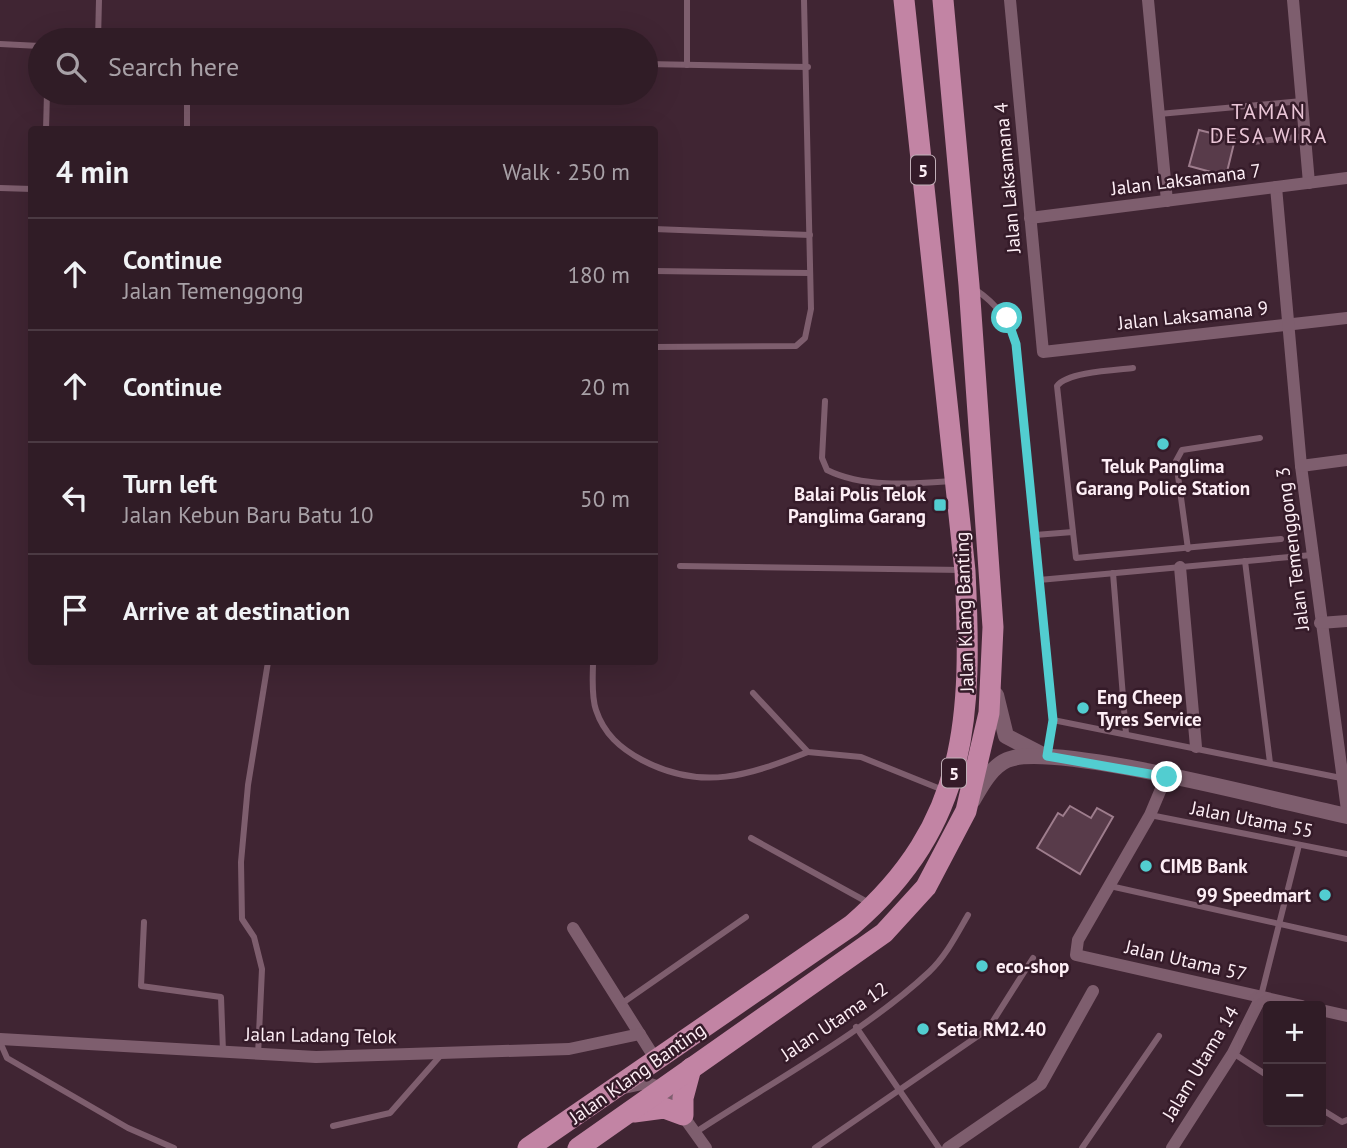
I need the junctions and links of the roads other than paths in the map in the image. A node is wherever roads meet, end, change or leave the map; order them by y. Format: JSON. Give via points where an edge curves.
{"nodes":[{"id":1,"x":99,"y":0,"type":"edge"},
{"id":2,"x":687,"y":0,"type":"edge"},
{"id":3,"x":804,"y":0,"type":"edge"},
{"id":4,"x":904,"y":0,"type":"edge"},
{"id":5,"x":943,"y":0,"type":"edge"},
{"id":6,"x":1011,"y":0,"type":"edge"},
{"id":7,"x":1148,"y":0,"type":"edge"},
{"id":8,"x":1293,"y":0,"type":"edge"},
{"id":9,"x":98,"y":28,"type":"edge"},
{"id":10,"x":0,"y":44,"type":"edge"},
{"id":11,"x":28,"y":45,"type":"edge"},
{"id":12,"x":658,"y":64,"type":"edge"},
{"id":13,"x":687,"y":65,"type":"junction"},
{"id":14,"x":808,"y":67,"type":"junction"},
{"id":15,"x":1302,"y":101,"type":"junction"},
{"id":16,"x":47,"y":105,"type":"edge"},
{"id":17,"x":187,"y":105,"type":"edge"},
{"id":18,"x":1159,"y":114,"type":"junction"},
{"id":19,"x":47,"y":126,"type":"edge"},
{"id":20,"x":187,"y":126,"type":"edge"},
{"id":21,"x":1305,"y":136,"type":"junction"},
{"id":22,"x":1253,"y":142,"type":"dead end"},
{"id":23,"x":1347,"y":178,"type":"edge"},
{"id":24,"x":1309,"y":183,"type":"junction"},
{"id":25,"x":1276,"y":187,"type":"junction"},
{"id":26,"x":0,"y":188,"type":"edge"},
{"id":27,"x":28,"y":189,"type":"edge"},
{"id":28,"x":1167,"y":201,"type":"junction"},
{"id":29,"x":1030,"y":218,"type":"junction"},
{"id":30,"x":658,"y":229,"type":"edge"},
{"id":31,"x":810,"y":235,"type":"junction"},
{"id":32,"x":658,"y":271,"type":"edge"},
{"id":33,"x":810,"y":274,"type":"junction"},
{"id":34,"x":969,"y":285,"type":"junction"},
{"id":35,"x":1347,"y":318,"type":"edge"},
{"id":36,"x":1289,"y":324,"type":"junction"},
{"id":37,"x":658,"y":347,"type":"edge"},
{"id":38,"x":1043,"y":352,"type":"joint"},
{"id":39,"x":1133,"y":368,"type":"dead end"},
{"id":40,"x":825,"y":401,"type":"dead end"},
{"id":41,"x":1260,"y":438,"type":"dead end"},
{"id":42,"x":1347,"y":460,"type":"edge"},
{"id":43,"x":1301,"y":466,"type":"junction"},
{"id":44,"x":957,"y":481,"type":"junction"},
{"id":45,"x":1073,"y":532,"type":"junction"},
{"id":46,"x":1035,"y":535,"type":"junction"},
{"id":47,"x":1281,"y":539,"type":"dead end"},
{"id":48,"x":1188,"y":549,"type":"junction"},
{"id":49,"x":1312,"y":555,"type":"junction"},
{"id":50,"x":1245,"y":561,"type":"junction"},
{"id":51,"x":680,"y":566,"type":"dead end"},
{"id":52,"x":1180,"y":567,"type":"junction"},
{"id":53,"x":965,"y":570,"type":"junction"},
{"id":54,"x":1113,"y":573,"type":"junction"},
{"id":55,"x":1039,"y":580,"type":"junction"},
{"id":56,"x":1347,"y":621,"type":"edge"},
{"id":57,"x":1320,"y":623,"type":"junction"},
{"id":58,"x":268,"y":665,"type":"edge"},
{"id":59,"x":593,"y":665,"type":"edge"},
{"id":60,"x":993,"y":675,"type":"junction"},
{"id":61,"x":753,"y":693,"type":"dead end"},
{"id":62,"x":1053,"y":720,"type":"junction"},
{"id":63,"x":1126,"y":734,"type":"junction"},
{"id":64,"x":1196,"y":747,"type":"junction"},
{"id":65,"x":808,"y":752,"type":"junction"},
{"id":66,"x":1047,"y":756,"type":"junction"},
{"id":67,"x":1270,"y":762,"type":"junction"},
{"id":68,"x":1167,"y":777,"type":"junction"},
{"id":69,"x":1341,"y":778,"type":"junction"},
{"id":70,"x":948,"y":792,"type":"junction"},
{"id":71,"x":1347,"y":810,"type":"edge"},
{"id":72,"x":966,"y":811,"type":"junction"},
{"id":73,"x":1150,"y":815,"type":"junction"},
{"id":74,"x":1347,"y":816,"type":"edge"},
{"id":75,"x":751,"y":838,"type":"dead end"},
{"id":76,"x":1299,"y":845,"type":"junction"},
{"id":77,"x":1347,"y":854,"type":"edge"},
{"id":78,"x":1110,"y":887,"type":"junction"},
{"id":79,"x":873,"y":906,"type":"junction"},
{"id":80,"x":968,"y":915,"type":"dead end"},
{"id":81,"x":746,"y":917,"type":"dead end"},
{"id":82,"x":144,"y":922,"type":"dead end"},
{"id":83,"x":1279,"y":925,"type":"junction"},
{"id":84,"x":573,"y":928,"type":"dead end"},
{"id":85,"x":1347,"y":939,"type":"edge"},
{"id":86,"x":1033,"y":958,"type":"dead end"},
{"id":87,"x":1093,"y":991,"type":"dead end"},
{"id":88,"x":1261,"y":997,"type":"junction"},
{"id":89,"x":1279,"y":1001,"type":"edge"},
{"id":90,"x":621,"y":1003,"type":"junction"},
{"id":91,"x":1326,"y":1011,"type":"edge"},
{"id":92,"x":1347,"y":1016,"type":"edge"},
{"id":93,"x":856,"y":1027,"type":"junction"},
{"id":94,"x":640,"y":1034,"type":"junction"},
{"id":95,"x":1158,"y":1036,"type":"dead end"},
{"id":96,"x":0,"y":1041,"type":"edge"},
{"id":97,"x":223,"y":1052,"type":"junction"},
{"id":98,"x":1233,"y":1054,"type":"junction"},
{"id":99,"x":258,"y":1055,"type":"junction"},
{"id":100,"x":441,"y":1055,"type":"junction"},
{"id":101,"x":656,"y":1060,"type":"junction"},
{"id":102,"x":691,"y":1068,"type":"junction"},
{"id":103,"x":1263,"y":1073,"type":"edge"},
{"id":104,"x":663,"y":1088,"type":"junction"},
{"id":105,"x":899,"y":1090,"type":"junction"},
{"id":106,"x":607,"y":1093,"type":"junction"},
{"id":107,"x":1326,"y":1112,"type":"edge"},
{"id":108,"x":628,"y":1113,"type":"junction"},
{"id":109,"x":1347,"y":1120,"type":"edge"},
{"id":110,"x":690,"y":1123,"type":"junction"},
{"id":111,"x":333,"y":1126,"type":"dead end"},
{"id":112,"x":174,"y":1148,"type":"edge"},
{"id":113,"x":528,"y":1148,"type":"edge"},
{"id":114,"x":578,"y":1148,"type":"edge"},
{"id":115,"x":706,"y":1148,"type":"edge"},
{"id":116,"x":815,"y":1148,"type":"edge"},
{"id":117,"x":939,"y":1148,"type":"edge"},
{"id":118,"x":948,"y":1148,"type":"edge"},
{"id":119,"x":1082,"y":1148,"type":"edge"},
{"id":120,"x":1172,"y":1148,"type":"edge"}],
"edges":[{"from":1,"to":9,"type":"lane"},
{"from":2,"to":13,"type":"lane"},
{"from":3,"to":14,"type":"lane"},
{"from":4,"to":44,"type":"highway","name":"Jalan Klang Banting","number":"5"},
{"from":5,"to":34,"type":"highway","name":"Jalan Klang Banting","number":"5"},
{"from":6,"to":29,"type":"street","name":"Jalan Laksamana 4"},
{"from":7,"to":18,"type":"street"},
{"from":8,"to":15,"type":"street"},
{"from":10,"to":11,"type":"lane"},
{"from":12,"to":13,"type":"lane"},
{"from":13,"to":14,"type":"lane"},
{"from":14,"to":31,"type":"lane"},
{"from":15,"to":18,"type":"lane"},
{"from":15,"to":21,"type":"street"},
{"from":16,"to":19,"type":"lane"},
{"from":17,"to":20,"type":"lane"},
{"from":18,"to":28,"type":"street"},
{"from":21,"to":22,"type":"lane"},
{"from":21,"to":24,"type":"street"},
{"from":23,"to":24,"type":"street","name":"Jalan Laksamana 7"},
{"from":24,"to":25,"type":"street","name":"Jalan Laksamana 7"},
{"from":25,"to":28,"type":"street","name":"Jalan Laksamana 7"},
{"from":25,"to":36,"type":"street","name":"Jalan Temenggong 3"},
{"from":26,"to":27,"type":"lane"},
{"from":28,"to":29,"type":"street","name":"Jalan Laksamana 7"},
{"from":29,"to":38,"type":"street","name":"Jalan Laksamana 4"},
{"from":30,"to":31,"type":"lane"},
{"from":31,"to":33,"type":"lane"},
{"from":32,"to":33,"type":"lane"},
{"from":33,"to":37,"type":"lane","via":[[809,327],[796,346]]},
{"from":34,"to":46,"type":"lane","via":[[1007,318],[1016,344]]},
{"from":34,"to":60,"type":"highway","name":"Jalan Klang Banting","number":"5","via":[[991,583]]},
{"from":35,"to":36,"type":"street","name":"Jalan Laksamana 9"},
{"from":36,"to":38,"type":"street","name":"Jalan Laksamana 9"},
{"from":36,"to":43,"type":"street","name":"Jalan Temenggong 3"},
{"from":39,"to":45,"type":"lane","via":[[1074,376],[1057,386]]},
{"from":40,"to":44,"type":"lane","via":[[822,458],[827,470],[888,483]]},
{"from":41,"to":48,"type":"lane","via":[[1182,450],[1176,461]]},
{"from":42,"to":43,"type":"street"},
{"from":43,"to":49,"type":"street","name":"Jalan Temenggong 3"},
{"from":44,"to":53,"type":"highway","name":"Jalan Klang Banting","number":"5"},
{"from":45,"to":46,"type":"lane"},
{"from":45,"to":48,"type":"lane","via":[[1076,558]]},
{"from":46,"to":55,"type":"lane"},
{"from":47,"to":48,"type":"lane"},
{"from":49,"to":50,"type":"lane"},
{"from":49,"to":57,"type":"street","name":"Jalan Temenggong 3"},
{"from":50,"to":52,"type":"lane"},
{"from":50,"to":67,"type":"lane"},
{"from":51,"to":53,"type":"lane"},
{"from":52,"to":54,"type":"lane"},
{"from":52,"to":64,"type":"street"},
{"from":53,"to":70,"type":"highway","name":"Jalan Klang Banting","number":"5","via":[[968,687],[961,750]]},
{"from":54,"to":55,"type":"lane"},
{"from":54,"to":63,"type":"lane"},
{"from":55,"to":62,"type":"lane"},
{"from":56,"to":57,"type":"street"},
{"from":57,"to":69,"type":"street","name":"Jalan Temenggong 3"},
{"from":58,"to":99,"type":"lane","via":[[241,862],[242,919],[254,937],[262,969]]},
{"from":59,"to":65,"type":"lane","via":[[594,708],[607,734],[625,751],[658,768],[688,778],[721,778],[755,773]]},
{"from":60,"to":66,"type":"street","via":[[1006,736]]},
{"from":60,"to":72,"type":"highway","name":"Jalan Klang Banting","number":"5","via":[[981,754]]},
{"from":61,"to":65,"type":"lane"},
{"from":62,"to":63,"type":"lane"},
{"from":62,"to":66,"type":"lane"},
{"from":63,"to":64,"type":"lane"},
{"from":64,"to":67,"type":"lane"},
{"from":65,"to":70,"type":"lane","via":[[861,757]]},
{"from":66,"to":68,"type":"street"},
{"from":66,"to":72,"type":"street","via":[[1007,760],[983,782]]},
{"from":67,"to":69,"type":"lane"},
{"from":68,"to":73,"type":"street"},
{"from":68,"to":74,"type":"street"},
{"from":69,"to":71,"type":"street","name":"Jalan Temenggong 3"},
{"from":70,"to":79,"type":"highway","name":"Jalan Klang Banting","number":"5","via":[[914,858]]},
{"from":72,"to":102,"type":"highway","name":"Jalan Klang Banting","number":"5","via":[[939,868],[902,916],[855,956]]},
{"from":73,"to":76,"type":"lane","name":"Jalan Utama 55"},
{"from":73,"to":78,"type":"street"},
{"from":75,"to":79,"type":"lane"},
{"from":76,"to":77,"type":"lane","name":"Jalan Utama 55"},
{"from":76,"to":83,"type":"lane"},
{"from":78,"to":83,"type":"lane"},
{"from":78,"to":88,"type":"street","name":"Jalan Utama 57","via":[[1077,940],[1076,955]]},
{"from":79,"to":101,"type":"highway","name":"Jalan Klang Banting","number":"5","via":[[832,941]]},
{"from":80,"to":93,"type":"lane","name":"Jalan Utama 12","via":[[930,971]]},
{"from":81,"to":90,"type":"lane"},
{"from":82,"to":97,"type":"lane","via":[[141,986],[221,997]]},
{"from":83,"to":85,"type":"lane"},
{"from":83,"to":88,"type":"lane"},
{"from":84,"to":90,"type":"street"},
{"from":86,"to":105,"type":"lane","via":[[988,1029]]},
{"from":87,"to":118,"type":"street","via":[[1041,1084]]},
{"from":88,"to":89,"type":"street","name":"Jalan Utama 57"},
{"from":88,"to":98,"type":"street","name":"Jalam Utama 14"},
{"from":90,"to":94,"type":"street"},
{"from":91,"to":92,"type":"street"},
{"from":93,"to":105,"type":"lane"},
{"from":93,"to":110,"type":"lane","name":"Jalan Utama 12"},
{"from":94,"to":100,"type":"street","name":"Jalan Ladang Telok","via":[[569,1049]]},
{"from":94,"to":101,"type":"street"},
{"from":95,"to":119,"type":"lane"},
{"from":96,"to":97,"type":"street","name":"Jalan Ladang Telok"},
{"from":96,"to":112,"type":"lane","via":[[7,1058],[128,1128]]},
{"from":97,"to":99,"type":"street","name":"Jalan Ladang Telok"},
{"from":98,"to":103,"type":"lane"},
{"from":98,"to":120,"type":"street","name":"Jalam Utama 14"},
{"from":99,"to":100,"type":"street","name":"Jalan Ladang Telok"},
{"from":100,"to":111,"type":"lane","via":[[390,1113]]},
{"from":101,"to":106,"type":"highway","name":"Jalan Klang Banting","number":"5"},
{"from":102,"to":104,"type":"highway","name":"Jalan Klang Banting","number":"5"},
{"from":102,"to":110,"type":"highway","via":[[683,1098]]},
{"from":104,"to":106,"type":"street","via":[[647,1083]]},
{"from":104,"to":108,"type":"highway","name":"Jalan Klang Banting","number":"5"},
{"from":104,"to":110,"type":"street"},
{"from":105,"to":116,"type":"lane"},
{"from":105,"to":117,"type":"lane"},
{"from":106,"to":113,"type":"highway","name":"Jalan Klang Banting","number":"5"},
{"from":107,"to":109,"type":"lane","via":[[1342,1122]]},
{"from":108,"to":110,"type":"highway","via":[[664,1108]]},
{"from":108,"to":114,"type":"highway","name":"Jalan Klang Banting","number":"5"},
{"from":110,"to":115,"type":"street"}]}
